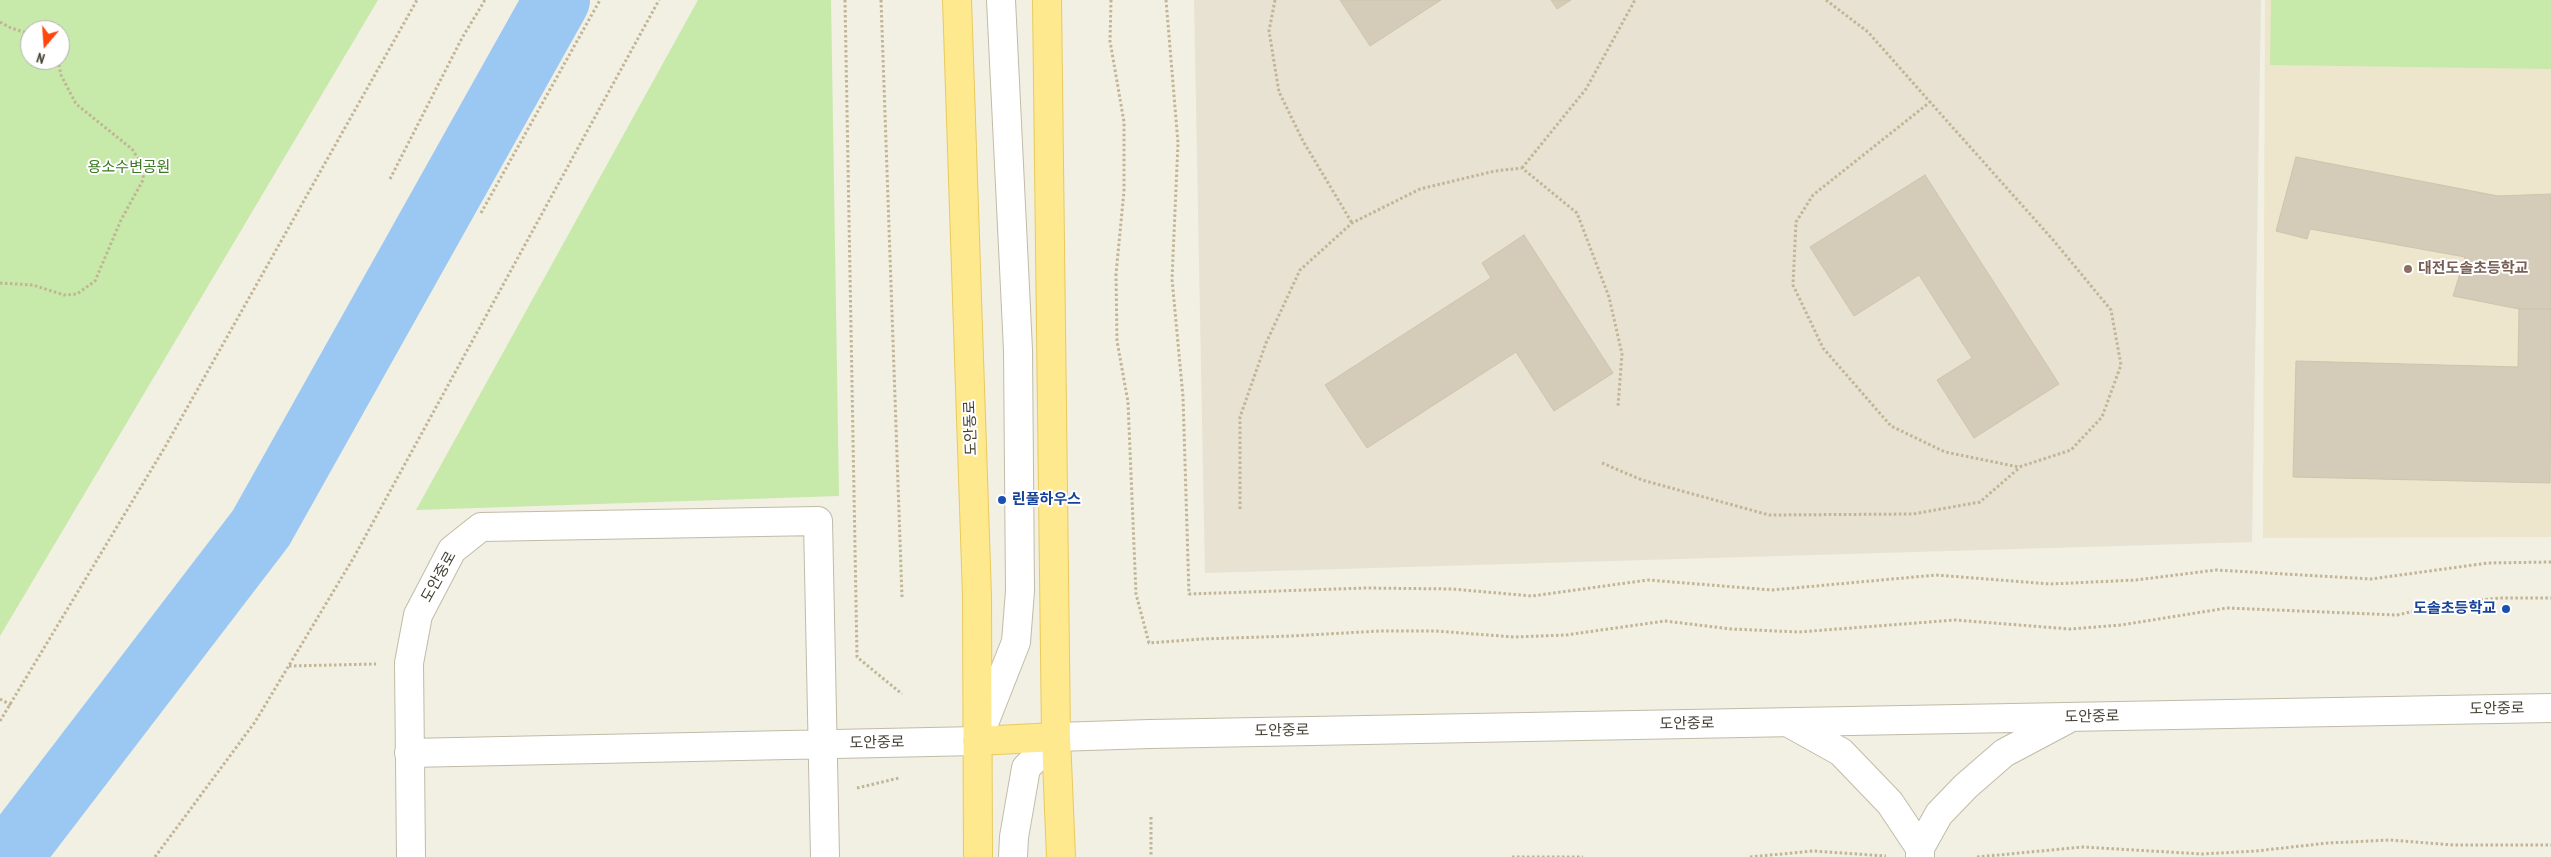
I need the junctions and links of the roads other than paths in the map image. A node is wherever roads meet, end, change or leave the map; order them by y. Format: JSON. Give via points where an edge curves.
{"nodes":[{"id":1,"x":957,"y":0,"type":"edge"},
{"id":2,"x":1001,"y":0,"type":"edge"},
{"id":3,"x":1047,"y":0,"type":"edge"},
{"id":4,"x":2551,"y":708,"type":"edge"},
{"id":5,"x":2072,"y":717,"type":"junction"},
{"id":6,"x":1787,"y":722,"type":"junction"},
{"id":7,"x":1056,"y":738,"type":"junction"},
{"id":8,"x":977,"y":741,"type":"junction"},
{"id":9,"x":823,"y":743,"type":"junction"},
{"id":10,"x":409,"y":753,"type":"junction"},
{"id":11,"x":1912,"y":854,"type":"edge"},
{"id":12,"x":411,"y":857,"type":"edge"},
{"id":13,"x":825,"y":857,"type":"edge"},
{"id":14,"x":978,"y":857,"type":"edge"},
{"id":15,"x":1013,"y":857,"type":"edge"},
{"id":16,"x":1061,"y":857,"type":"edge"}],
"edges":[{"from":1,"to":8,"type":"main road","name":"도안동로","via":[[977,596]]},
{"from":2,"to":8,"type":"street","via":[[1018,350],[1020,591],[1016,642]]},
{"from":3,"to":7,"type":"main road"},
{"from":4,"to":5,"type":"street","name":"도안중로"},
{"from":5,"to":6,"type":"street","name":"도안중로"},
{"from":5,"to":11,"type":"street","via":[[2004,754],[1966,786],[1939,814]]},
{"from":6,"to":7,"type":"street","name":"도안중로","via":[[1160,733]]},
{"from":6,"to":11,"type":"street","via":[[1841,752],[1890,803]]},
{"from":7,"to":8,"type":"main road","name":"도안중로"},
{"from":7,"to":15,"type":"street","via":[[1026,768]]},
{"from":7,"to":16,"type":"main road"},
{"from":8,"to":9,"type":"street","name":"도안중로"},
{"from":8,"to":14,"type":"main road","name":"도안동로"},
{"from":9,"to":10,"type":"street","name":"도안중로"},
{"from":9,"to":10,"type":"street","name":"도안중로","via":[[818,520],[481,527],[452,550],[418,615],[409,663]]},
{"from":9,"to":13,"type":"street"},
{"from":10,"to":12,"type":"street"}]}
